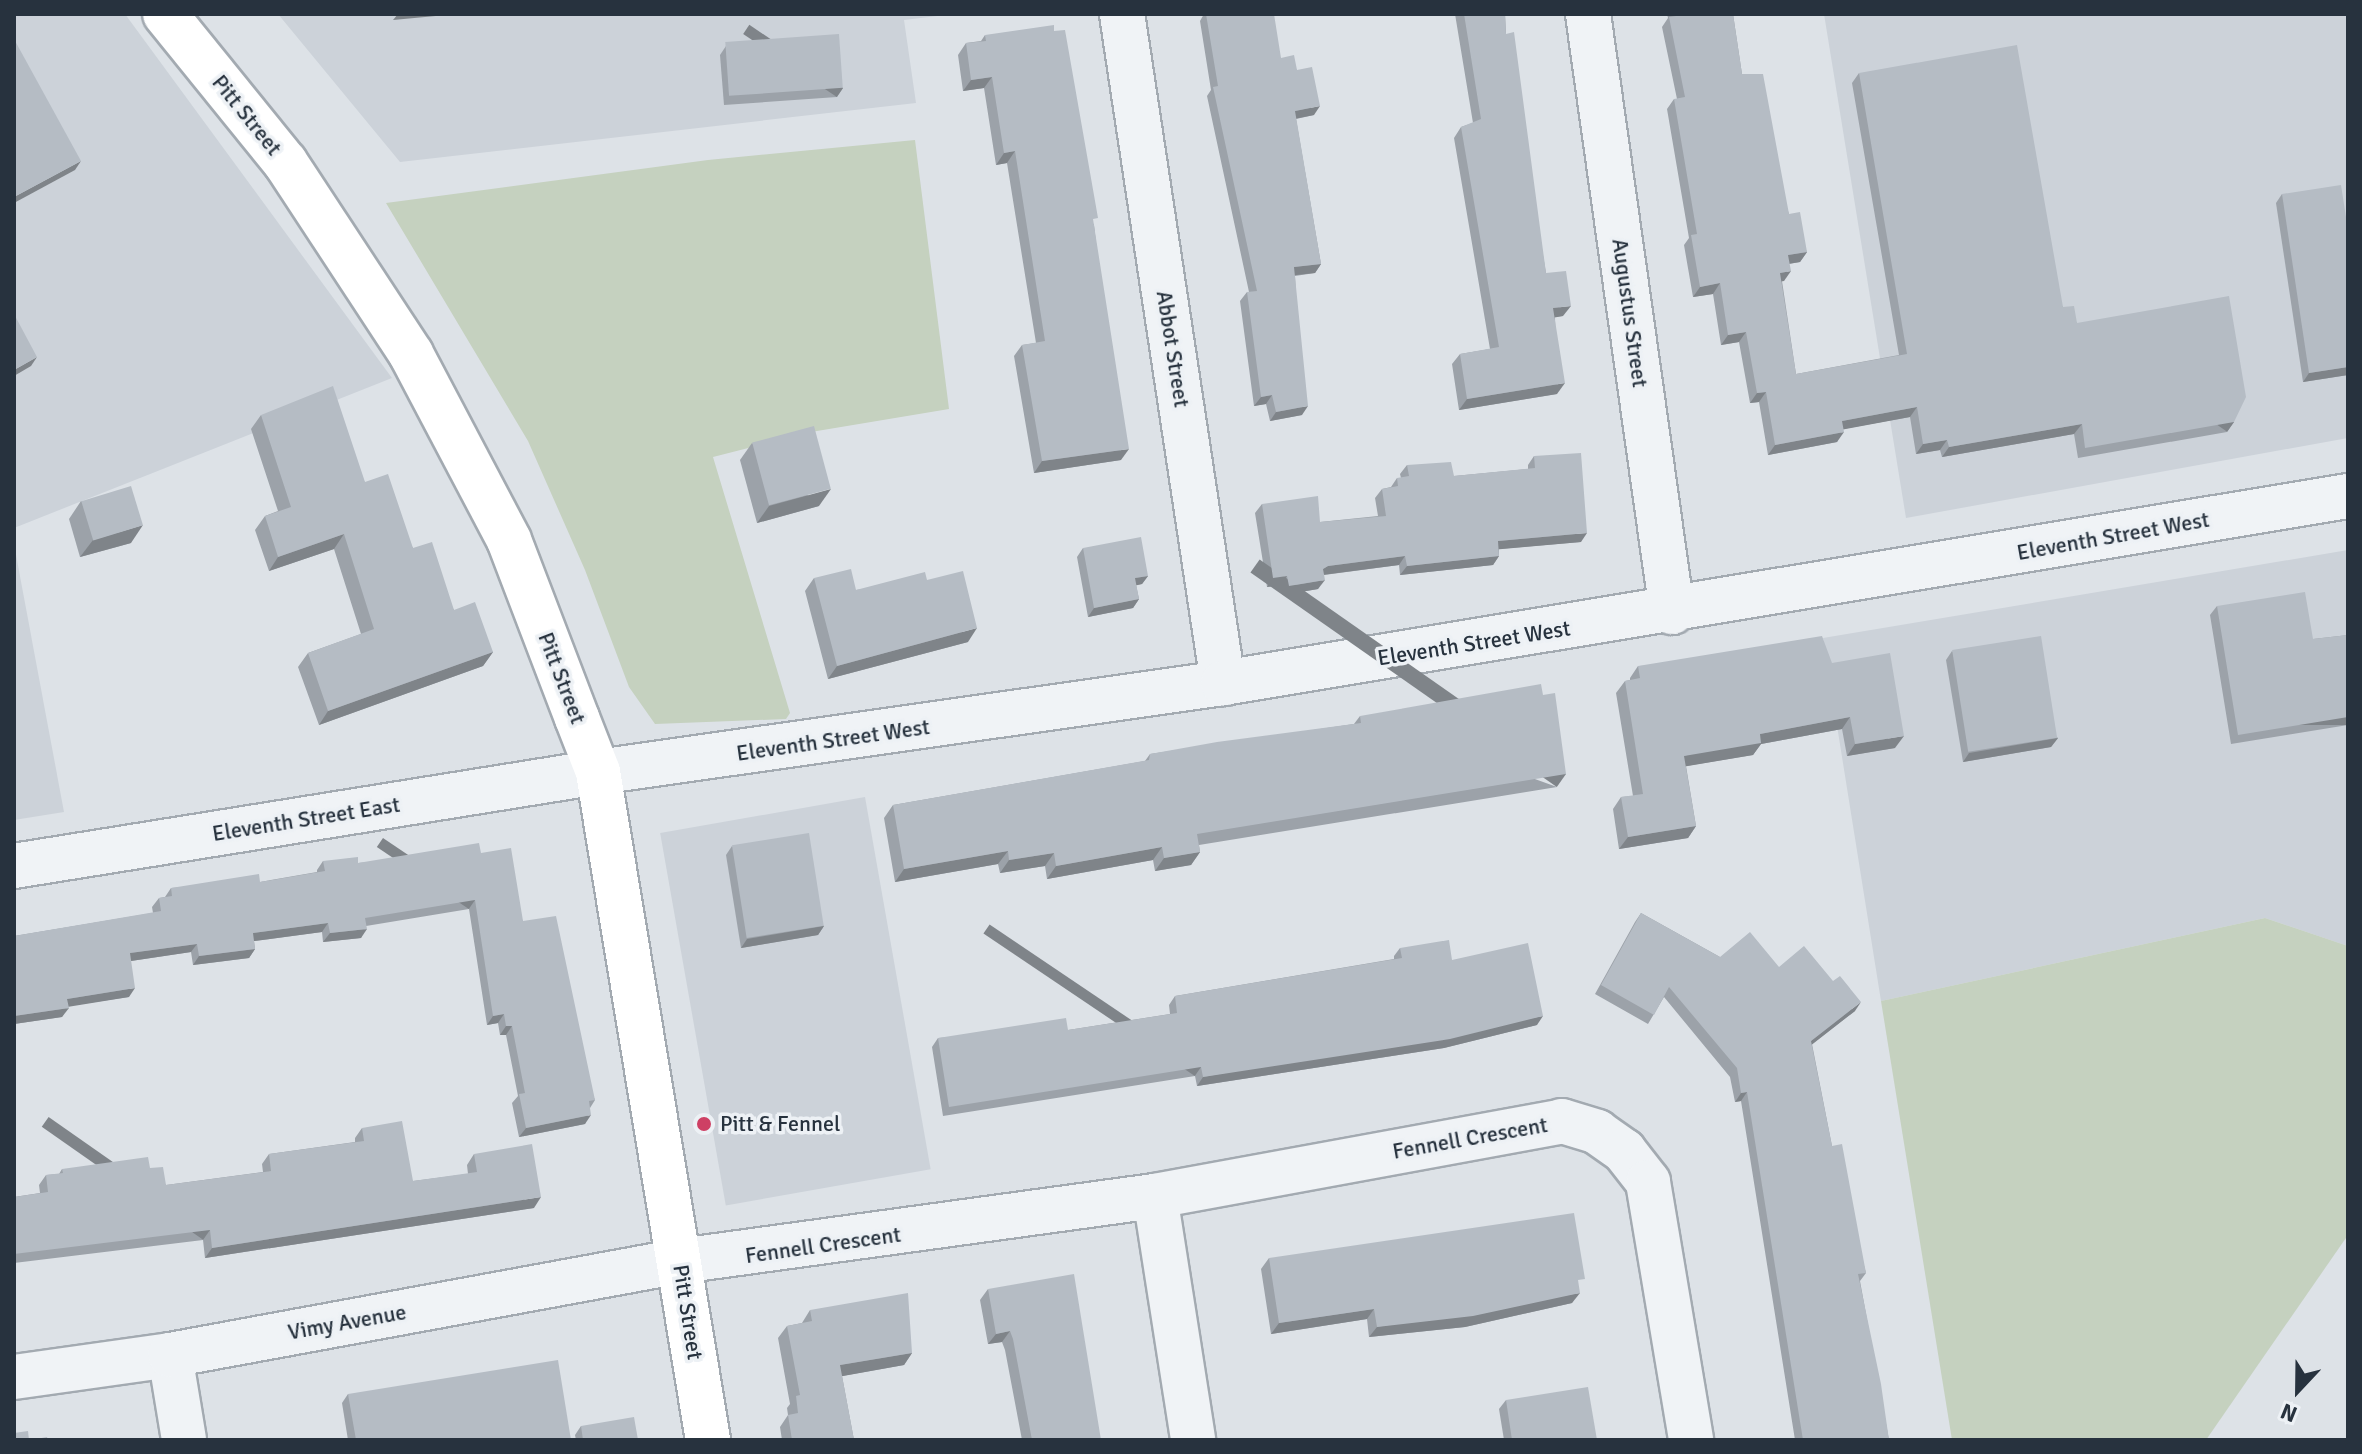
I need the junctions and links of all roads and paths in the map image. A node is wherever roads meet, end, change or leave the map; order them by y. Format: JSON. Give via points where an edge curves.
{"nodes":[{"id":1,"x":165,"y":14,"type":"edge"},
{"id":2,"x":1122,"y":14,"type":"edge"},
{"id":3,"x":1588,"y":14,"type":"edge"},
{"id":4,"x":2348,"y":496,"type":"edge"},
{"id":5,"x":1672,"y":612,"type":"junction"},
{"id":6,"x":1223,"y":683,"type":"junction"},
{"id":7,"x":598,"y":772,"type":"junction"},
{"id":8,"x":14,"y":866,"type":"edge"},
{"id":9,"x":1155,"y":1196,"type":"junction"},
{"id":10,"x":680,"y":1261,"type":"junction"},
{"id":11,"x":170,"y":1355,"type":"junction"},
{"id":12,"x":14,"y":1377,"type":"edge"},
{"id":13,"x":184,"y":1440,"type":"edge"},
{"id":14,"x":708,"y":1440,"type":"edge"},
{"id":15,"x":1193,"y":1440,"type":"edge"},
{"id":16,"x":1691,"y":1440,"type":"edge"}],
"edges":[{"from":1,"to":7,"type":"street","name":"Pitt Street","via":[[285,162],[411,354],[509,540]]},
{"from":2,"to":6,"type":"street","name":"Abbot Street"},
{"from":3,"to":5,"type":"street","name":"Augustus Street"},
{"from":4,"to":5,"type":"street","name":"Eleventh Street West"},
{"from":5,"to":6,"type":"street","name":"Eleventh Street West"},
{"from":6,"to":7,"type":"street","name":"Eleventh Street West"},
{"from":7,"to":8,"type":"street","name":"Eleventh Street East"},
{"from":7,"to":10,"type":"street","name":"Pitt Street"},
{"from":9,"to":10,"type":"street","name":"Fennell Crescent"},
{"from":9,"to":15,"type":"street"},
{"from":9,"to":16,"type":"street","name":"Fennell Crescent","via":[[1562,1121],[1597,1132],[1624,1151],[1648,1182]]},
{"from":10,"to":11,"type":"street","name":"Vimy Avenue"},
{"from":10,"to":14,"type":"street","name":"Pitt Street"},
{"from":11,"to":12,"type":"street","name":"Vimy Avenue"},
{"from":11,"to":13,"type":"street"}]}
